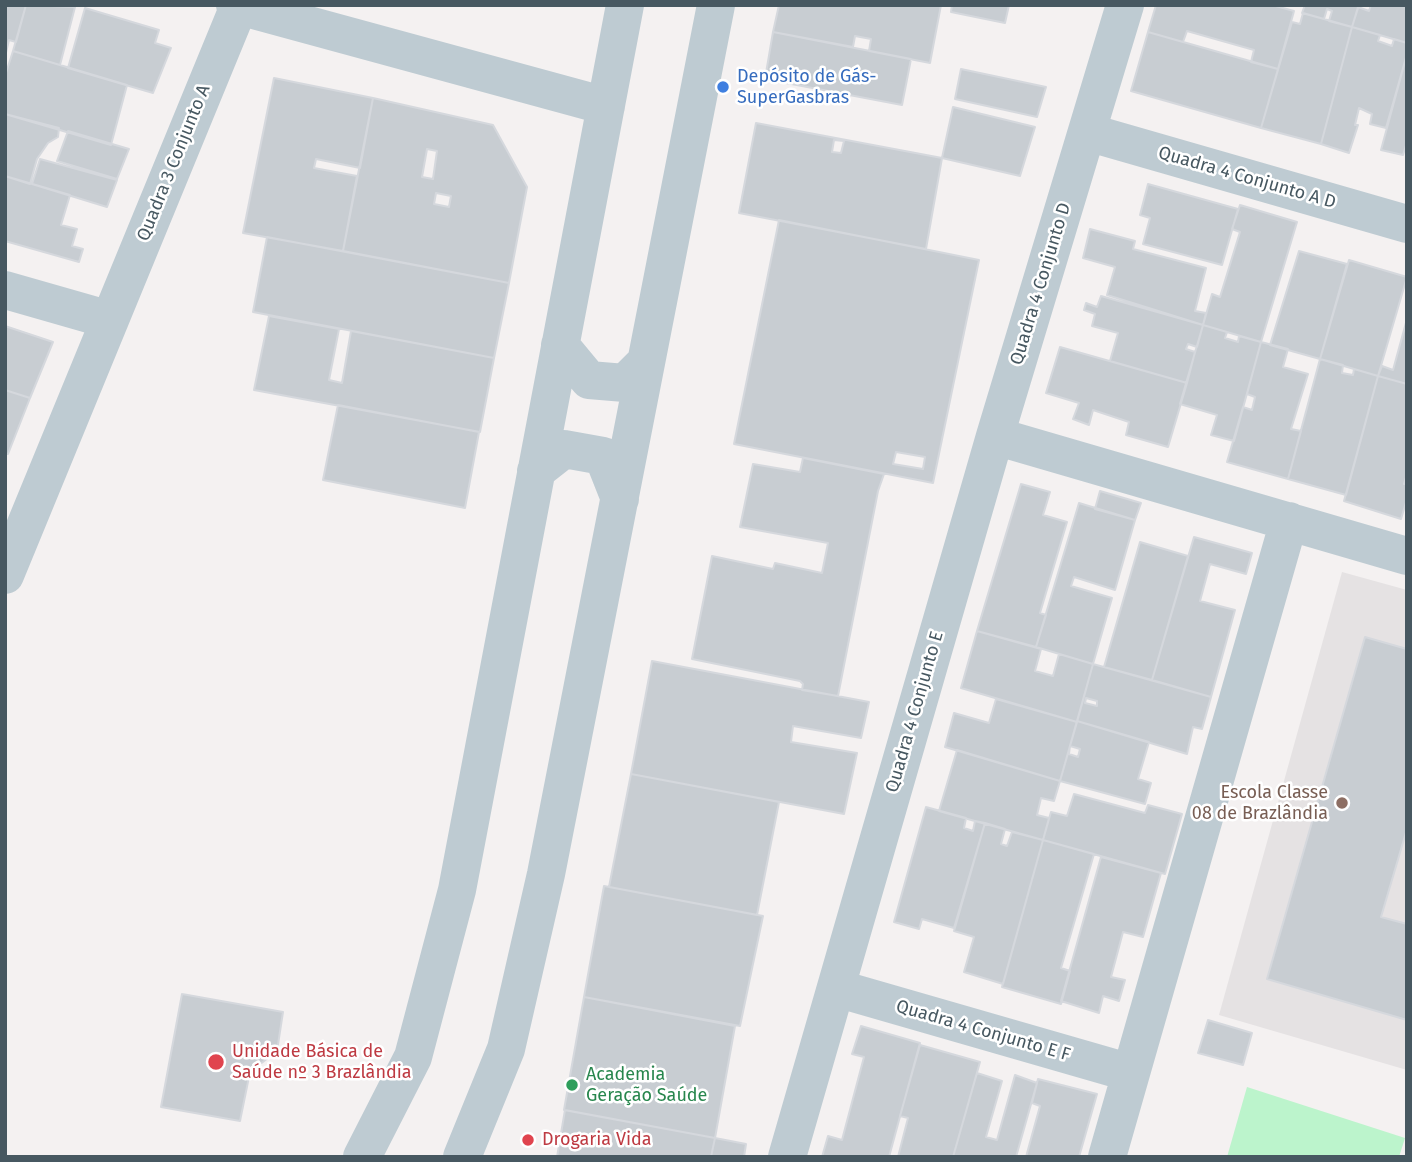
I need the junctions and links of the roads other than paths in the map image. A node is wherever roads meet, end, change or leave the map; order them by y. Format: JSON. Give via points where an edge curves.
{"nodes":[{"id":1,"x":625,"y":5,"type":"edge"},
{"id":2,"x":716,"y":5,"type":"edge"},
{"id":3,"x":1125,"y":5,"type":"edge"},
{"id":4,"x":237,"y":6,"type":"edge"},
{"id":5,"x":606,"y":106,"type":"junction"},
{"id":6,"x":1087,"y":132,"type":"junction"},
{"id":7,"x":1407,"y":224,"type":"edge"},
{"id":8,"x":5,"y":290,"type":"edge"},
{"id":9,"x":110,"y":320,"type":"junction"},
{"id":10,"x":560,"y":345,"type":"junction"},
{"id":11,"x":646,"y":362,"type":"junction"},
{"id":12,"x":995,"y":436,"type":"junction"},
{"id":13,"x":536,"y":471,"type":"junction"},
{"id":14,"x":620,"y":499,"type":"junction"},
{"id":15,"x":1289,"y":522,"type":"junction"},
{"id":16,"x":1407,"y":556,"type":"edge"},
{"id":17,"x":5,"y":575,"type":"edge"},
{"id":18,"x":836,"y":988,"type":"junction"},
{"id":19,"x":1131,"y":1073,"type":"junction"},
{"id":20,"x":362,"y":1157,"type":"edge"},
{"id":21,"x":462,"y":1157,"type":"edge"},
{"id":22,"x":787,"y":1157,"type":"edge"},
{"id":23,"x":1107,"y":1157,"type":"edge"}],
"edges":[{"from":1,"to":5,"type":"street"},
{"from":2,"to":11,"type":"street"},
{"from":3,"to":6,"type":"street","name":"Quadra 4 Conjunto D"},
{"from":4,"to":5,"type":"street"},
{"from":4,"to":9,"type":"street","name":"Quadra 3 Conjunto A"},
{"from":5,"to":10,"type":"street"},
{"from":6,"to":7,"type":"street","name":"Quadra 4 Conjunto A D"},
{"from":6,"to":12,"type":"street","name":"Quadra 4 Conjunto D"},
{"from":8,"to":9,"type":"street"},
{"from":9,"to":17,"type":"street","name":"Quadra 3 Conjunto A"},
{"from":10,"to":11,"type":"street","via":[[589,380],[625,383]]},
{"from":10,"to":13,"type":"street"},
{"from":11,"to":14,"type":"street"},
{"from":12,"to":15,"type":"street"},
{"from":12,"to":18,"type":"street","name":"Quadra 4 Conjunto E"},
{"from":13,"to":14,"type":"street","via":[[564,449],[603,456]]},
{"from":13,"to":20,"type":"street","via":[[457,890],[413,1056]]},
{"from":14,"to":21,"type":"street","via":[[546,874],[506,1049]]},
{"from":15,"to":16,"type":"street"},
{"from":15,"to":19,"type":"street"},
{"from":18,"to":19,"type":"street","name":"Quadra 4 Conjunto E F"},
{"from":18,"to":22,"type":"street","name":"Quadra 4 Conjunto E"},
{"from":19,"to":23,"type":"street"}]}
